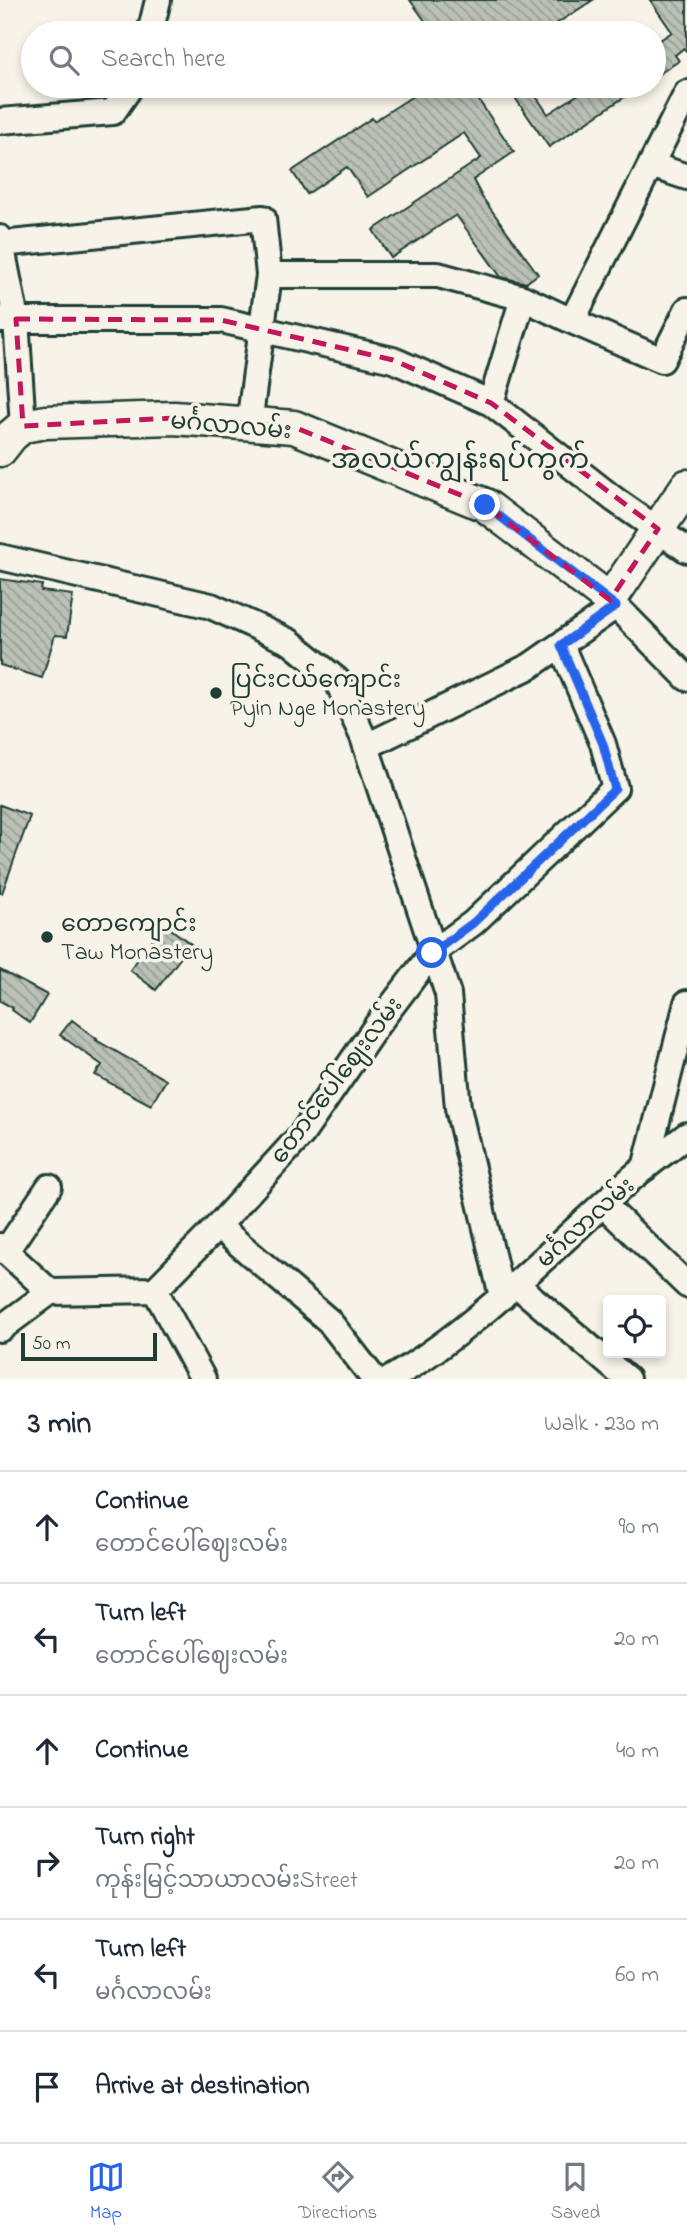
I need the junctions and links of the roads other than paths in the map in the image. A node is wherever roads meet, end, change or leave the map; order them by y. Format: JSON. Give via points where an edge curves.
{"nodes":[{"id":1,"x":158,"y":0,"type":"edge"},
{"id":2,"x":153,"y":21,"type":"edge"},
{"id":3,"x":687,"y":93,"type":"edge"},
{"id":4,"x":123,"y":98,"type":"edge"},
{"id":5,"x":0,"y":121,"type":"edge"},
{"id":6,"x":651,"y":165,"type":"junction"},
{"id":7,"x":687,"y":177,"type":"edge"},
{"id":8,"x":1,"y":241,"type":"edge"},
{"id":9,"x":269,"y":275,"type":"junction"},
{"id":10,"x":523,"y":298,"type":"junction"},
{"id":11,"x":687,"y":310,"type":"edge"},
{"id":12,"x":8,"y":319,"type":"edge"},
{"id":13,"x":572,"y":321,"type":"junction"},
{"id":14,"x":262,"y":330,"type":"junction"},
{"id":15,"x":491,"y":402,"type":"junction"},
{"id":16,"x":249,"y":424,"type":"junction"},
{"id":17,"x":23,"y":426,"type":"junction"},
{"id":18,"x":0,"y":450,"type":"edge"},
{"id":19,"x":687,"y":486,"type":"edge"},
{"id":20,"x":658,"y":529,"type":"junction"},
{"id":21,"x":687,"y":550,"type":"edge"},
{"id":22,"x":0,"y":556,"type":"edge"},
{"id":23,"x":613,"y":603,"type":"junction"},
{"id":24,"x":561,"y":645,"type":"junction"},
{"id":25,"x":687,"y":678,"type":"edge"},
{"id":26,"x":367,"y":747,"type":"junction"},
{"id":27,"x":432,"y":953,"type":"junction"},
{"id":28,"x":687,"y":1003,"type":"edge"},
{"id":29,"x":687,"y":1135,"type":"edge"},
{"id":30,"x":645,"y":1168,"type":"junction"},
{"id":31,"x":49,"y":1187,"type":"dead end"},
{"id":32,"x":603,"y":1204,"type":"junction"},
{"id":33,"x":218,"y":1226,"type":"junction"},
{"id":34,"x":3,"y":1249,"type":"edge"},
{"id":35,"x":687,"y":1285,"type":"edge"},
{"id":36,"x":155,"y":1290,"type":"junction"},
{"id":37,"x":509,"y":1291,"type":"junction"},
{"id":38,"x":50,"y":1293,"type":"junction"},
{"id":39,"x":0,"y":1329,"type":"edge"},
{"id":40,"x":427,"y":1370,"type":"edge"},
{"id":41,"x":203,"y":1379,"type":"edge"},
{"id":42,"x":374,"y":1379,"type":"edge"},
{"id":43,"x":390,"y":1379,"type":"edge"},
{"id":44,"x":627,"y":1379,"type":"edge"}],
"edges":[{"from":1,"to":2,"type":"street"},
{"from":3,"to":6,"type":"street"},
{"from":4,"to":5,"type":"street","via":[[113,112]]},
{"from":6,"to":7,"type":"street"},
{"from":6,"to":13,"type":"street"},
{"from":8,"to":9,"type":"street","via":[[263,218]]},
{"from":8,"to":12,"type":"street"},
{"from":9,"to":10,"type":"street","via":[[438,275]]},
{"from":9,"to":14,"type":"street"},
{"from":10,"to":13,"type":"street"},
{"from":10,"to":15,"type":"street"},
{"from":11,"to":13,"type":"street","via":[[662,360]]},
{"from":12,"to":14,"type":"street","via":[[221,320]]},
{"from":12,"to":17,"type":"street"},
{"from":14,"to":15,"type":"street","via":[[393,360]]},
{"from":14,"to":16,"type":"street"},
{"from":15,"to":20,"type":"street"},
{"from":16,"to":17,"type":"main road","name":"မင်္ဂလာလမ်း","via":[[174,418]]},
{"from":16,"to":23,"type":"main road","name":"မင်္ဂလာလမ်း","via":[[294,427],[485,505]]},
{"from":17,"to":18,"type":"main road"},
{"from":19,"to":20,"type":"main road"},
{"from":20,"to":21,"type":"street"},
{"from":20,"to":23,"type":"main road"},
{"from":22,"to":26,"type":"street","via":[[211,607],[290,642],[337,680]]},
{"from":23,"to":24,"type":"street"},
{"from":23,"to":25,"type":"street","name":"မင်္ဂလာလမ်း"},
{"from":24,"to":26,"type":"street","via":[[530,666]]},
{"from":24,"to":27,"type":"street","name":"တောင်ပေါ်ဈေးလမ်း","via":[[603,744],[615,789],[473,923]]},
{"from":26,"to":27,"type":"street"},
{"from":27,"to":33,"type":"street","name":"တောင်ပေါ်ဈေးလမ်း","via":[[302,1133]]},
{"from":27,"to":37,"type":"street","via":[[448,994],[458,1108]]},
{"from":28,"to":30,"type":"street","name":"မင်္ဂလာလမ်း"},
{"from":29,"to":30,"type":"street"},
{"from":30,"to":32,"type":"street","name":"မင်္ဂလာလမ်း"},
{"from":31,"to":34,"type":"street"},
{"from":32,"to":35,"type":"street"},
{"from":32,"to":37,"type":"street","name":"မင်္ဂလာလမ်း"},
{"from":33,"to":36,"type":"street","name":"တောင်ပေါ်ဈေးလမ်း"},
{"from":33,"to":42,"type":"street","via":[[328,1321]]},
{"from":34,"to":38,"type":"street"},
{"from":36,"to":38,"type":"street"},
{"from":36,"to":41,"type":"street"},
{"from":37,"to":40,"type":"street","name":"မင်္ဂလာလမ်း"},
{"from":37,"to":44,"type":"street"},
{"from":38,"to":39,"type":"street"},
{"from":40,"to":43,"type":"street","name":"မင်္ဂလာလမ်း"}]}
